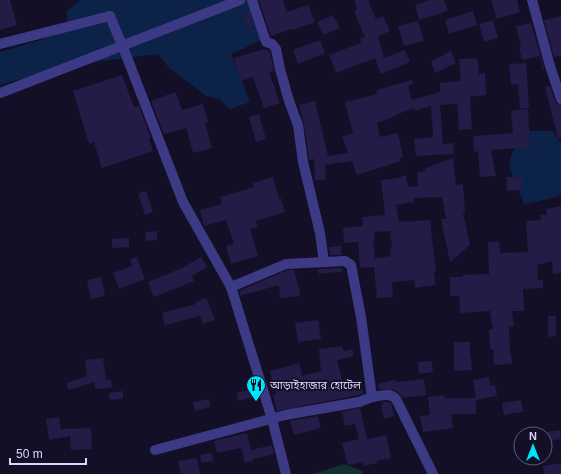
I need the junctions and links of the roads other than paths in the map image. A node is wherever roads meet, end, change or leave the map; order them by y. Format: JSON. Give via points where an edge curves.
{"nodes":[{"id":1,"x":240,"y":0,"type":"edge"},
{"id":2,"x":252,"y":0,"type":"edge"},
{"id":3,"x":532,"y":0,"type":"edge"},
{"id":4,"x":0,"y":44,"type":"edge"},
{"id":5,"x":0,"y":93,"type":"edge"},
{"id":6,"x":561,"y":99,"type":"edge"},
{"id":7,"x":324,"y":262,"type":"junction"},
{"id":8,"x":231,"y":287,"type":"junction"},
{"id":9,"x":372,"y":397,"type":"junction"},
{"id":10,"x":272,"y":419,"type":"junction"},
{"id":11,"x":155,"y":450,"type":"dead end"},
{"id":12,"x":286,"y":474,"type":"edge"},
{"id":13,"x":433,"y":474,"type":"edge"}],
"edges":[{"from":1,"to":5,"type":"street"},
{"from":2,"to":7,"type":"street","via":[[266,42],[276,49],[298,125]]},
{"from":3,"to":6,"type":"street"},
{"from":4,"to":8,"type":"street","bridge":true,"via":[[110,16],[183,202]]},
{"from":7,"to":8,"type":"street","via":[[286,264]]},
{"from":7,"to":9,"type":"street","via":[[345,261],[351,265]]},
{"from":8,"to":10,"type":"street"},
{"from":9,"to":10,"type":"street","via":[[359,402]]},
{"from":9,"to":13,"type":"street","via":[[388,394],[396,399]]},
{"from":10,"to":11,"type":"street"},
{"from":10,"to":12,"type":"street"}]}
